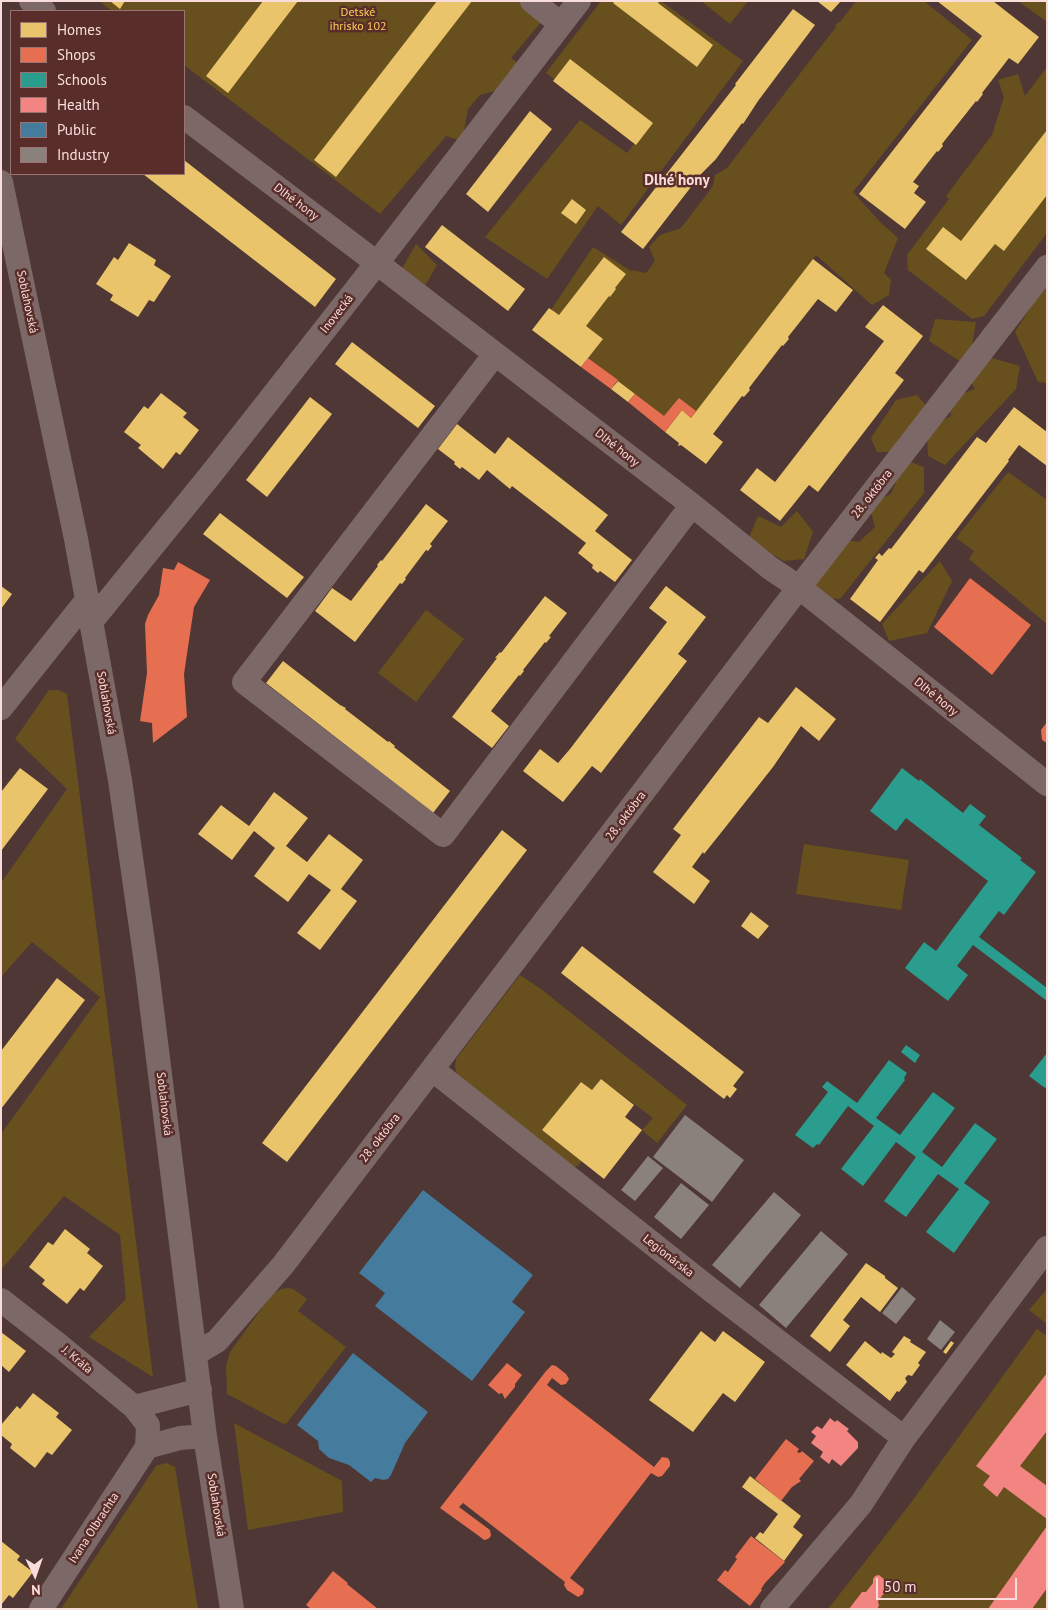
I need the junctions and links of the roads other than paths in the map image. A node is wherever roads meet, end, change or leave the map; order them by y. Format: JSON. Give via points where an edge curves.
{"nodes":[{"id":1,"x":31,"y":1,"type":"edge"},
{"id":2,"x":532,"y":1,"type":"edge"},
{"id":3,"x":579,"y":1,"type":"edge"},
{"id":4,"x":43,"y":10,"type":"edge"},
{"id":5,"x":561,"y":24,"type":"junction"},
{"id":6,"x":185,"y":118,"type":"edge"},
{"id":7,"x":1,"y":182,"type":"edge"},
{"id":8,"x":377,"y":263,"type":"junction"},
{"id":9,"x":1047,"y":267,"type":"edge"},
{"id":10,"x":495,"y":354,"type":"junction"},
{"id":11,"x":692,"y":505,"type":"junction"},
{"id":12,"x":800,"y":588,"type":"junction"},
{"id":13,"x":89,"y":611,"type":"junction"},
{"id":14,"x":1,"y":708,"type":"edge"},
{"id":15,"x":1047,"y":784,"type":"edge"},
{"id":16,"x":433,"y":1070,"type":"junction"},
{"id":17,"x":1047,"y":1248,"type":"edge"},
{"id":18,"x":1,"y":1300,"type":"edge"},
{"id":19,"x":195,"y":1354,"type":"junction"},
{"id":20,"x":200,"y":1390,"type":"junction"},
{"id":21,"x":134,"y":1407,"type":"junction"},
{"id":22,"x":148,"y":1436,"type":"junction"},
{"id":23,"x":205,"y":1436,"type":"junction"},
{"id":24,"x":904,"y":1438,"type":"junction"},
{"id":25,"x":41,"y":1609,"type":"edge"},
{"id":26,"x":232,"y":1609,"type":"edge"},
{"id":27,"x":772,"y":1609,"type":"edge"}],
"edges":[{"from":1,"to":4,"type":"street"},
{"from":2,"to":5,"type":"street"},
{"from":3,"to":5,"type":"street","name":"Inovecká"},
{"from":5,"to":8,"type":"street","name":"Inovecká"},
{"from":6,"to":8,"type":"street","name":"Dlhé hony"},
{"from":7,"to":13,"type":"street","name":"Soblahovská"},
{"from":8,"to":10,"type":"street","name":"Dlhé hony"},
{"from":8,"to":13,"type":"street","name":"Inovecká","via":[[218,465]]},
{"from":9,"to":12,"type":"street","name":"28. októbra"},
{"from":10,"to":11,"type":"street","name":"Dlhé hony"},
{"from":10,"to":11,"type":"street","via":[[244,682],[443,835]]},
{"from":11,"to":12,"type":"street","name":"Dlhé hony"},
{"from":12,"to":15,"type":"street","name":"Dlhé hony"},
{"from":12,"to":16,"type":"street","name":"28. októbra"},
{"from":13,"to":14,"type":"street"},
{"from":13,"to":19,"type":"street","name":"Soblahovská","via":[[120,780],[142,932]]},
{"from":16,"to":19,"type":"street","name":"28. októbra","via":[[283,1265],[217,1341]]},
{"from":16,"to":24,"type":"street","name":"Legionárska"},
{"from":17,"to":24,"type":"street"},
{"from":18,"to":21,"type":"street","name":"J. Kráľa"},
{"from":19,"to":20,"type":"street","name":"Soblahovská"},
{"from":20,"to":21,"type":"street"},
{"from":20,"to":23,"type":"street","name":"Soblahovská"},
{"from":21,"to":22,"type":"street","name":"J. Kráľa"},
{"from":22,"to":23,"type":"street"},
{"from":22,"to":25,"type":"street","name":"Ivana Olbrachta"},
{"from":23,"to":26,"type":"street","name":"Soblahovská"},
{"from":24,"to":27,"type":"street","via":[[861,1504]]}]}
